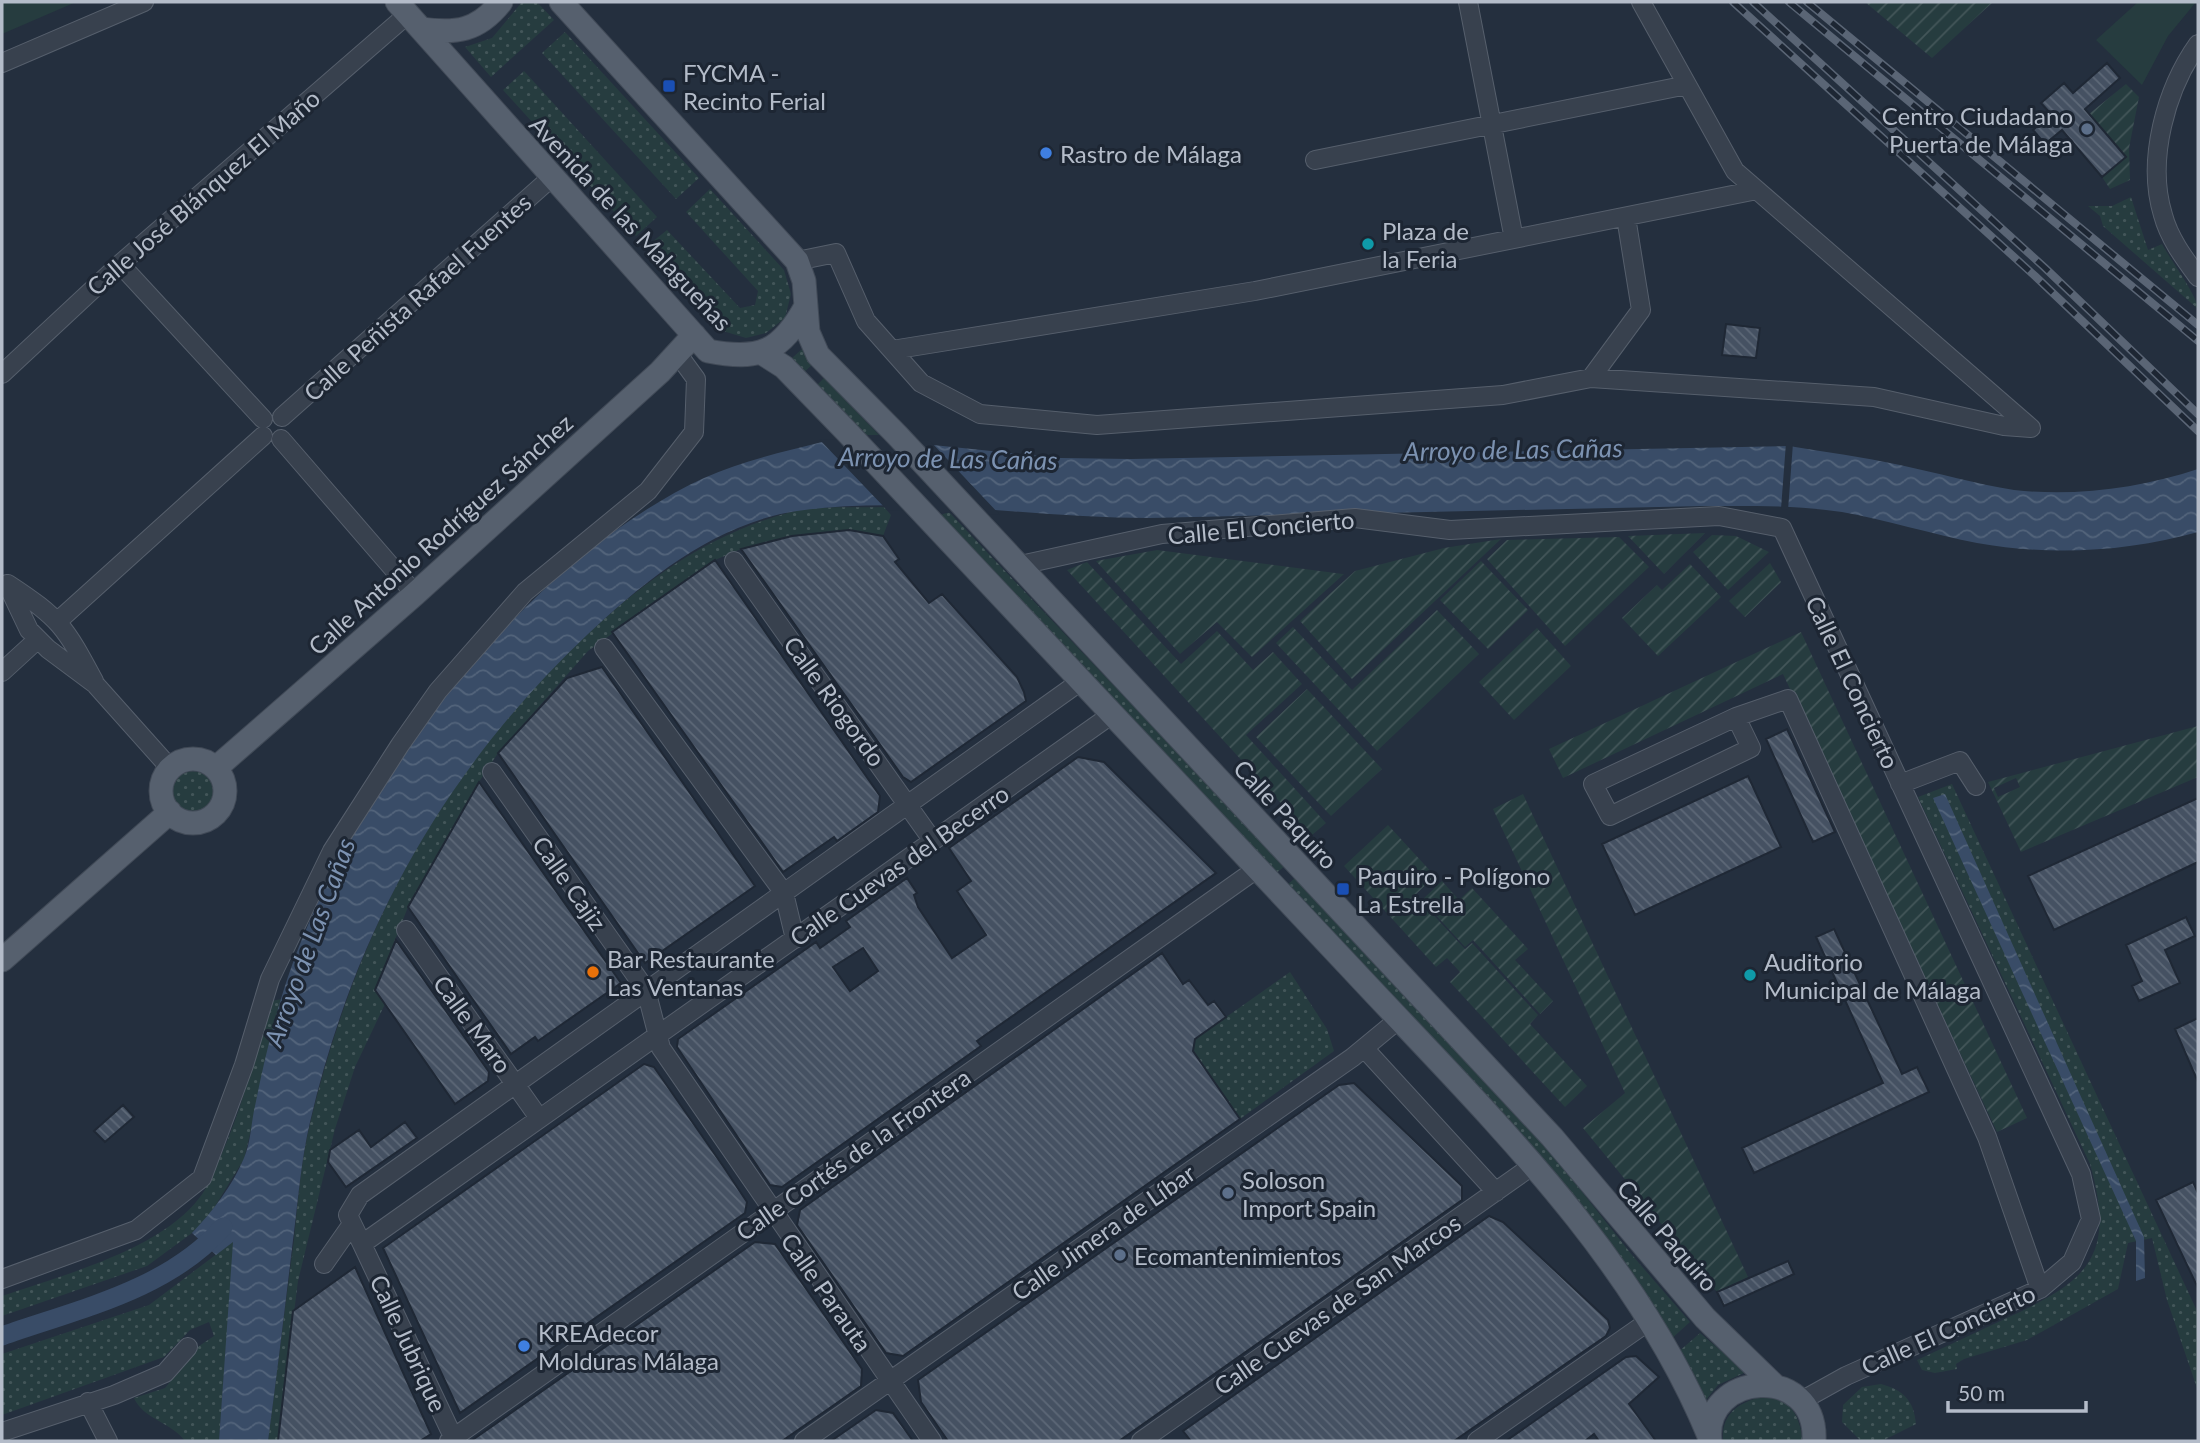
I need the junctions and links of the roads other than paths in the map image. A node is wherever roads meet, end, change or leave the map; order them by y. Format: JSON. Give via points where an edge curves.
{"nodes":[{"id":1,"x":144,"y":2,"type":"edge"},
{"id":2,"x":501,"y":2,"type":"edge"},
{"id":3,"x":561,"y":2,"type":"edge"},
{"id":4,"x":1468,"y":2,"type":"edge"},
{"id":5,"x":1641,"y":2,"type":"edge"},
{"id":6,"x":409,"y":15,"type":"edge"},
{"id":7,"x":2198,"y":44,"type":"edge"},
{"id":8,"x":2,"y":63,"type":"edge"},
{"id":9,"x":1687,"y":85,"type":"junction"},
{"id":10,"x":1492,"y":123,"type":"junction"},
{"id":11,"x":1315,"y":160,"type":"dead end"},
{"id":12,"x":552,"y":177,"type":"junction"},
{"id":13,"x":1757,"y":190,"type":"junction"},
{"id":14,"x":1626,"y":216,"type":"junction"},
{"id":15,"x":1514,"y":239,"type":"junction"},
{"id":16,"x":797,"y":261,"type":"junction"},
{"id":17,"x":120,"y":264,"type":"junction"},
{"id":18,"x":2198,"y":276,"type":"edge"},
{"id":19,"x":808,"y":303,"type":"junction"},
{"id":20,"x":694,"y":335,"type":"junction"},
{"id":21,"x":892,"y":351,"type":"junction"},
{"id":22,"x":762,"y":353,"type":"junction"},
{"id":23,"x":677,"y":354,"type":"junction"},
{"id":24,"x":2,"y":374,"type":"edge"},
{"id":25,"x":1591,"y":377,"type":"junction"},
{"id":26,"x":282,"y":417,"type":"junction"},
{"id":27,"x":263,"y":427,"type":"junction"},
{"id":28,"x":281,"y":439,"type":"junction"},
{"id":29,"x":734,"y":561,"type":"dead end"},
{"id":30,"x":1016,"y":566,"type":"junction"},
{"id":31,"x":4,"y":581,"type":"edge"},
{"id":32,"x":415,"y":594,"type":"junction"},
{"id":33,"x":58,"y":621,"type":"junction"},
{"id":34,"x":38,"y":639,"type":"junction"},
{"id":35,"x":604,"y":648,"type":"dead end"},
{"id":36,"x":2,"y":672,"type":"edge"},
{"id":37,"x":1081,"y":681,"type":"junction"},
{"id":38,"x":95,"y":684,"type":"junction"},
{"id":39,"x":1111,"y":715,"type":"junction"},
{"id":40,"x":1736,"y":717,"type":"junction"},
{"id":41,"x":170,"y":768,"type":"junction"},
{"id":42,"x":216,"y":768,"type":"junction"},
{"id":43,"x":492,"y":772,"type":"dead end"},
{"id":44,"x":1900,"y":785,"type":"junction"},
{"id":45,"x":1976,"y":786,"type":"dead end"},
{"id":46,"x":909,"y":804,"type":"junction"},
{"id":47,"x":170,"y":813,"type":"junction"},
{"id":48,"x":933,"y":841,"type":"junction"},
{"id":49,"x":1258,"y":868,"type":"junction"},
{"id":50,"x":784,"y":893,"type":"junction"},
{"id":51,"x":406,"y":930,"type":"dead end"},
{"id":52,"x":795,"y":939,"type":"junction"},
{"id":53,"x":2,"y":960,"type":"edge"},
{"id":54,"x":646,"y":990,"type":"junction"},
{"id":55,"x":1399,"y":1019,"type":"junction"},
{"id":56,"x":657,"y":1035,"type":"junction"},
{"id":57,"x":1364,"y":1048,"type":"junction"},
{"id":58,"x":516,"y":1084,"type":"junction"},
{"id":59,"x":539,"y":1118,"type":"junction"},
{"id":60,"x":1532,"y":1166,"type":"junction"},
{"id":61,"x":1496,"y":1192,"type":"junction"},
{"id":62,"x":771,"y":1211,"type":"junction"},
{"id":63,"x":352,"y":1224,"type":"junction"},
{"id":64,"x":362,"y":1244,"type":"junction"},
{"id":65,"x":324,"y":1264,"type":"dead end"},
{"id":66,"x":2,"y":1279,"type":"edge"},
{"id":67,"x":2040,"y":1289,"type":"junction"},
{"id":68,"x":1649,"y":1321,"type":"junction"},
{"id":69,"x":188,"y":1347,"type":"dead end"},
{"id":70,"x":890,"y":1382,"type":"junction"},
{"id":71,"x":1774,"y":1385,"type":"junction"},
{"id":72,"x":1801,"y":1401,"type":"junction"},
{"id":73,"x":88,"y":1402,"type":"junction"},
{"id":74,"x":2,"y":1432,"type":"edge"},
{"id":75,"x":1709,"y":1439,"type":"edge"},
{"id":76,"x":452,"y":1440,"type":"edge"},
{"id":77,"x":108,"y":1441,"type":"edge"},
{"id":78,"x":804,"y":1441,"type":"edge"},
{"id":79,"x":932,"y":1441,"type":"edge"},
{"id":80,"x":1141,"y":1441,"type":"edge"},
{"id":81,"x":1477,"y":1441,"type":"edge"},
{"id":82,"x":1814,"y":1441,"type":"edge"}],
"edges":[{"from":1,"to":8,"type":"street"},
{"from":2,"to":6,"type":"main road","via":[[490,16],[449,33]]},
{"from":3,"to":16,"type":"main road"},
{"from":4,"to":10,"type":"street"},
{"from":5,"to":9,"type":"street"},
{"from":6,"to":12,"type":"main road","name":"Avenida de las Malagueñas"},
{"from":6,"to":17,"type":"street","name":"Calle José Blánquez El Maño"},
{"from":7,"to":18,"type":"street","via":[[2169,101],[2157,156],[2163,216]]},
{"from":9,"to":10,"type":"street"},
{"from":9,"to":13,"type":"street","via":[[1735,171]]},
{"from":10,"to":11,"type":"street"},
{"from":10,"to":15,"type":"street"},
{"from":12,"to":20,"type":"main road","name":"Avenida de las Malagueñas"},
{"from":12,"to":26,"type":"street","name":"Calle Peñista Rafael Fuentes"},
{"from":13,"to":14,"type":"street"},
{"from":13,"to":25,"type":"street","via":[[2031,428],[1874,397]]},
{"from":14,"to":15,"type":"street"},
{"from":14,"to":25,"type":"street","via":[[1641,310]]},
{"from":15,"to":21,"type":"street","via":[[1255,291]]},
{"from":16,"to":19,"type":"main road"},
{"from":16,"to":21,"type":"street","via":[[836,253],[866,321]]},
{"from":17,"to":24,"type":"street","name":"Calle José Blánquez El Maño"},
{"from":17,"to":27,"type":"street"},
{"from":19,"to":22,"type":"main road","via":[[791,334]]},
{"from":19,"to":30,"type":"main road","name":"Calle Paquiro","via":[[808,332],[818,355]]},
{"from":20,"to":22,"type":"main road","name":"Avenida de las Malagueñas","via":[[708,351]]},
{"from":20,"to":23,"type":"main road","name":"Calle Antonio Rodríguez Sánchez"},
{"from":21,"to":25,"type":"street","via":[[921,383],[980,414],[1097,425],[1503,395]]},
{"from":22,"to":37,"type":"main road","via":[[784,367],[848,432]]},
{"from":23,"to":32,"type":"main road","name":"Calle Antonio Rodríguez Sánchez"},
{"from":23,"to":66,"type":"street","via":[[696,379],[694,432],[648,491],[525,592],[438,691],[400,746],[332,851],[270,979],[202,1178],[136,1230]]},
{"from":26,"to":27,"type":"street","via":[[272,414]]},
{"from":26,"to":28,"type":"street","via":[[287,430]]},
{"from":27,"to":28,"type":"street","via":[[270,441]]},
{"from":27,"to":33,"type":"street"},
{"from":28,"to":32,"type":"street"},
{"from":29,"to":46,"type":"street","name":"Calle Riogordo"},
{"from":30,"to":44,"type":"street","name":"Calle El Concierto","via":[[1162,534],[1355,517],[1450,530],[1719,516],[1782,528]]},
{"from":30,"to":71,"type":"main road","name":"Calle Paquiro","via":[[1552,1137],[1705,1318]]},
{"from":31,"to":33,"type":"street"},
{"from":31,"to":34,"type":"street"},
{"from":32,"to":42,"type":"main road","name":"Calle Antonio Rodríguez Sánchez"},
{"from":33,"to":38,"type":"street"},
{"from":34,"to":36,"type":"street"},
{"from":34,"to":38,"type":"street"},
{"from":35,"to":50,"type":"street"},
{"from":37,"to":39,"type":"main road"},
{"from":37,"to":46,"type":"street","name":"Calle Cuevas del Becerro"},
{"from":38,"to":41,"type":"street"},
{"from":39,"to":48,"type":"street","name":"Calle Cuevas del Becerro"},
{"from":39,"to":49,"type":"main road"},
{"from":40,"to":40,"type":"street","via":[[1593,784],[1610,816],[1751,748]]},
{"from":40,"to":67,"type":"street","via":[[1788,699],[1987,1137]]},
{"from":41,"to":42,"type":"main road","via":[[188,759]]},
{"from":41,"to":47,"type":"main road","via":[[161,792]]},
{"from":42,"to":47,"type":"main road","via":[[226,793],[216,814],[196,823]]},
{"from":43,"to":54,"type":"street","name":"Calle Cajiz"},
{"from":44,"to":45,"type":"street","via":[[1959,761]]},
{"from":44,"to":67,"type":"street","name":"Calle El Concierto","via":[[2081,1174],[2091,1219],[2072,1262]]},
{"from":46,"to":48,"type":"street","name":"Calle Riogordo"},
{"from":46,"to":50,"type":"street","name":"Calle Cuevas del Becerro"},
{"from":47,"to":53,"type":"main road"},
{"from":48,"to":52,"type":"street","name":"Calle Cuevas del Becerro"},
{"from":49,"to":55,"type":"main road"},
{"from":49,"to":62,"type":"street","name":"Calle Cortés de la Frontera"},
{"from":50,"to":52,"type":"street"},
{"from":50,"to":54,"type":"street","name":"Calle Cuevas del Becerro"},
{"from":51,"to":58,"type":"street","name":"Calle Maro"},
{"from":52,"to":56,"type":"street","name":"Calle Cuevas del Becerro"},
{"from":54,"to":56,"type":"street","name":"Calle Cajiz"},
{"from":54,"to":58,"type":"street","name":"Calle Cuevas del Becerro"},
{"from":55,"to":57,"type":"street","name":"Calle Jimera de Líbar"},
{"from":55,"to":60,"type":"main road"},
{"from":56,"to":59,"type":"street","name":"Calle Cuevas del Becerro"},
{"from":56,"to":62,"type":"street","name":"Calle Parauta","via":[[661,1048]]},
{"from":57,"to":61,"type":"street"},
{"from":57,"to":70,"type":"street","name":"Calle Jimera de Líbar"},
{"from":58,"to":59,"type":"street","name":"Calle Maro"},
{"from":58,"to":63,"type":"street","name":"Calle Cuevas del Becerro","via":[[360,1195],[348,1215]]},
{"from":59,"to":64,"type":"street","name":"Calle Cuevas del Becerro"},
{"from":60,"to":61,"type":"street","name":"Calle Cuevas de San Marcos"},
{"from":60,"to":68,"type":"main road"},
{"from":61,"to":80,"type":"street","name":"Calle Cuevas de San Marcos"},
{"from":62,"to":70,"type":"street","name":"Calle Parauta"},
{"from":62,"to":76,"type":"street","name":"Calle Cortés de la Frontera"},
{"from":63,"to":64,"type":"street"},
{"from":63,"to":65,"type":"street","name":"Calle Cuevas del Becerro"},
{"from":64,"to":76,"type":"street","name":"Calle Jubrique"},
{"from":67,"to":72,"type":"street","name":"Calle El Concierto","via":[[1846,1376]]},
{"from":68,"to":75,"type":"main road","via":[[1697,1406]]},
{"from":68,"to":81,"type":"street"},
{"from":69,"to":73,"type":"street","via":[[165,1373]]},
{"from":70,"to":78,"type":"street","name":"Calle Jimera de Líbar"},
{"from":70,"to":79,"type":"street","name":"Calle Parauta"},
{"from":71,"to":72,"type":"main road","name":"Calle Paquiro"},
{"from":71,"to":75,"type":"main road","via":[[1751,1385],[1729,1395],[1714,1413]]},
{"from":72,"to":82,"type":"main road","via":[[1815,1428]]},
{"from":73,"to":74,"type":"street"},
{"from":73,"to":77,"type":"street"}]}
